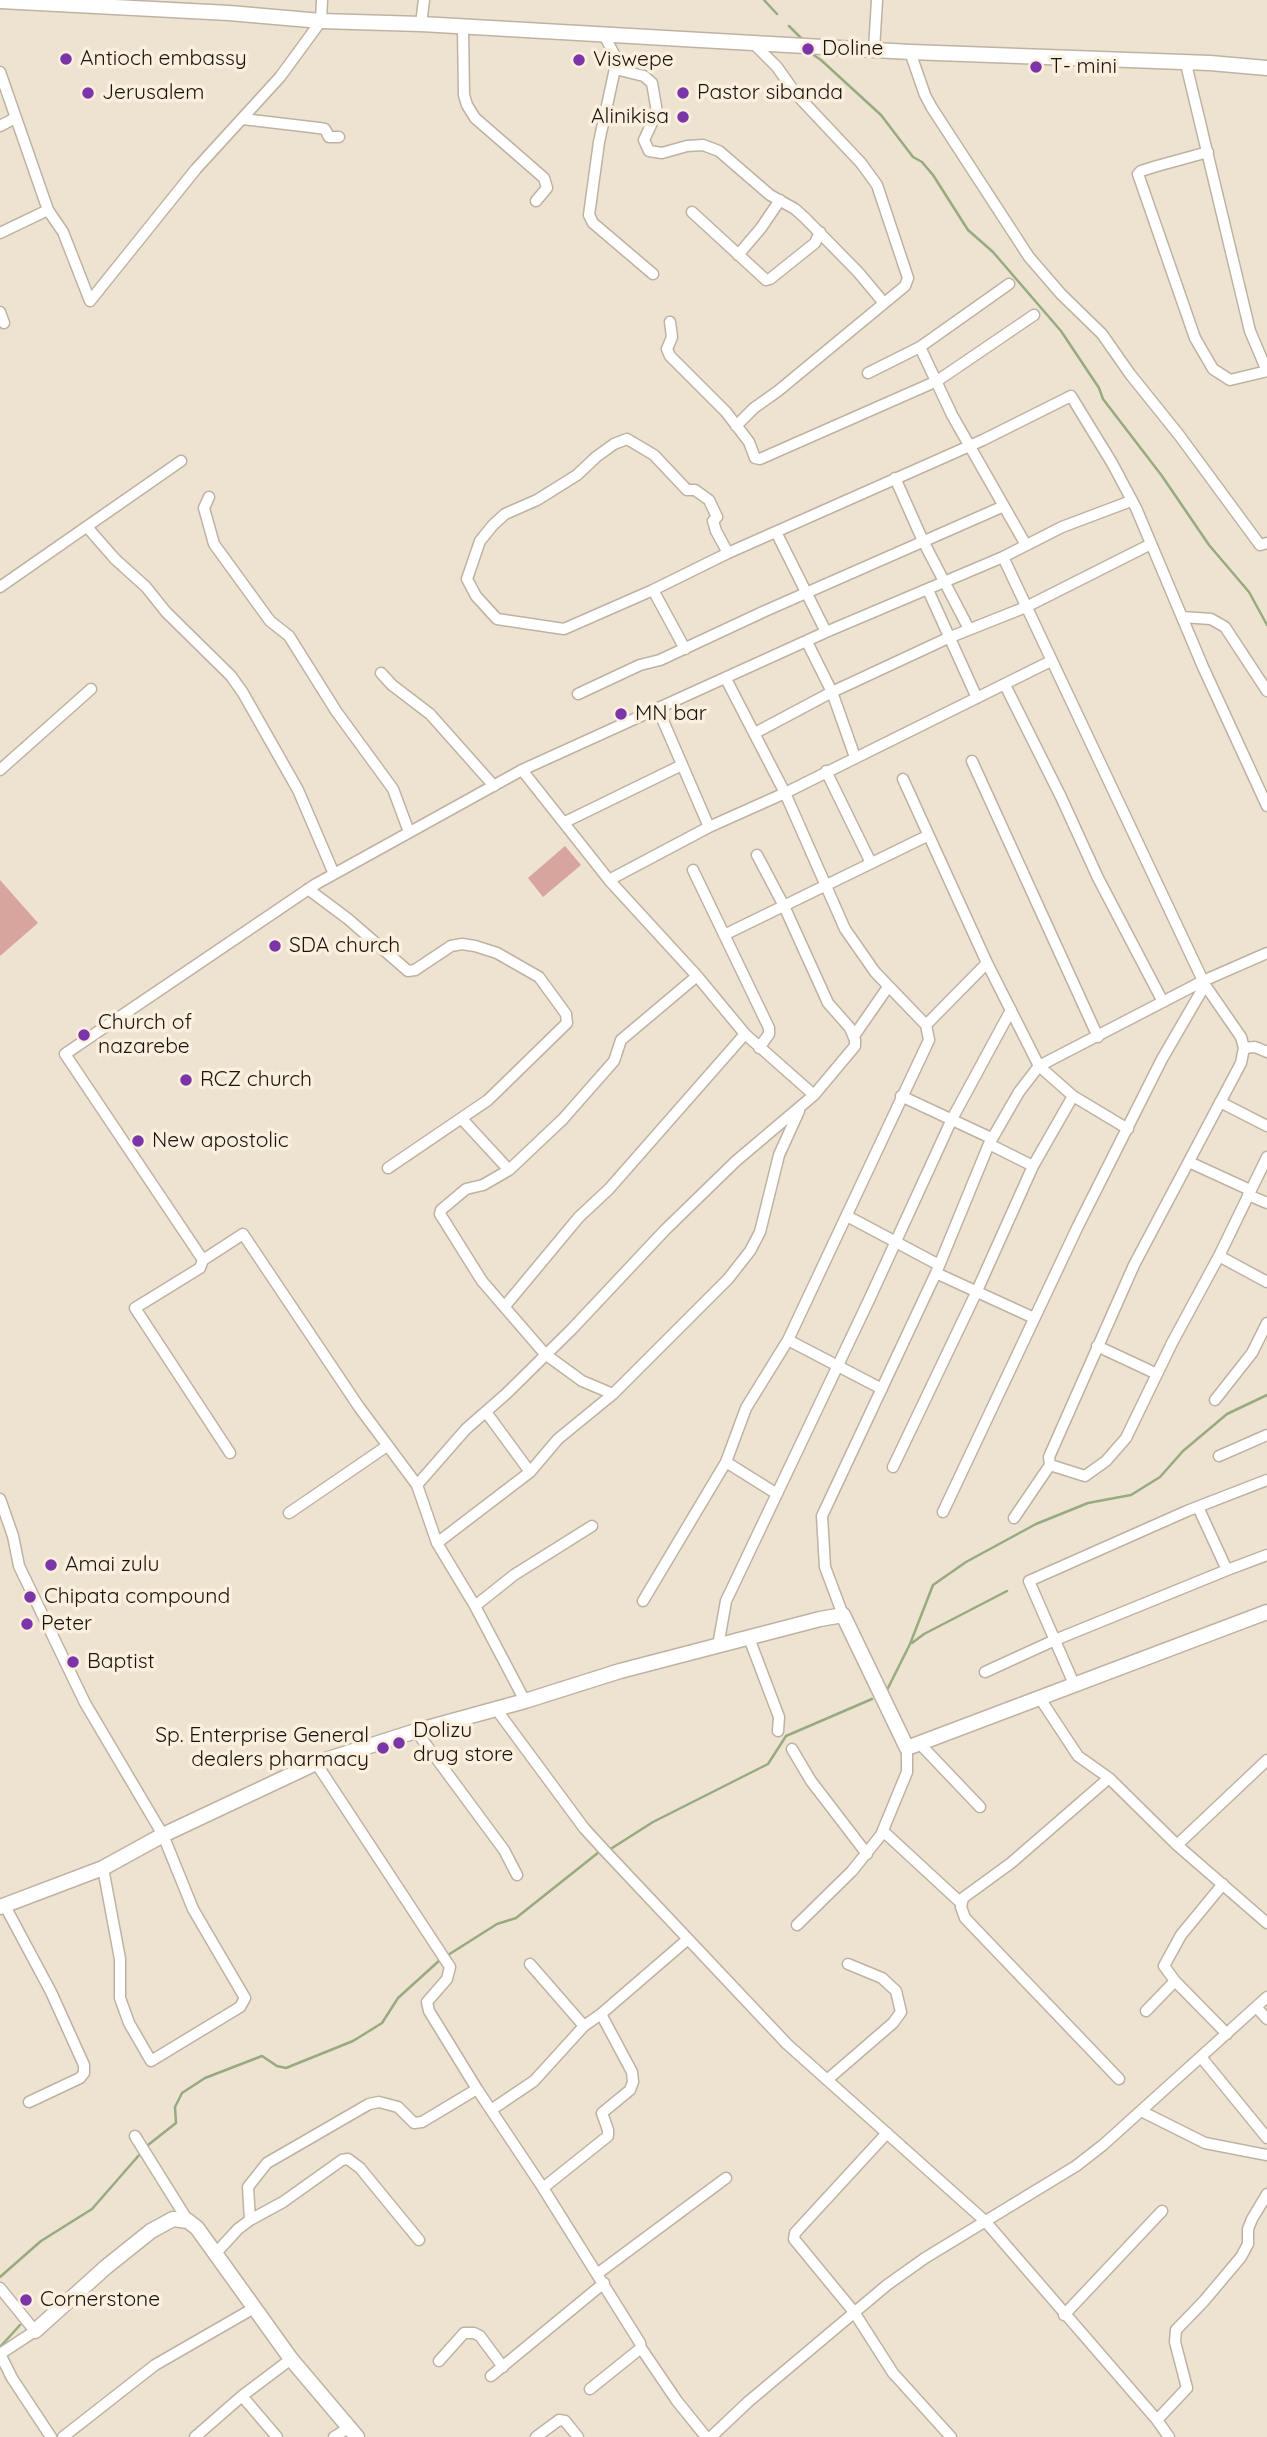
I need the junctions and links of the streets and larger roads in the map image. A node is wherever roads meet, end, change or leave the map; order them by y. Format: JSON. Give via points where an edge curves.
{"nodes":[{"id":1,"x":322,"y":0,"type":"edge"},
{"id":2,"x":424,"y":0,"type":"edge"},
{"id":3,"x":877,"y":0,"type":"edge"},
{"id":4,"x":0,"y":1,"type":"edge"},
{"id":5,"x":36,"y":1,"type":"edge"},
{"id":6,"x":122,"y":4,"type":"edge"},
{"id":7,"x":229,"y":7,"type":"edge"},
{"id":8,"x":321,"y":21,"type":"junction"},
{"id":9,"x":421,"y":24,"type":"junction"},
{"id":10,"x":463,"y":27,"type":"junction"},
{"id":11,"x":604,"y":35,"type":"junction"},
{"id":12,"x":753,"y":43,"type":"junction"},
{"id":13,"x":873,"y":50,"type":"junction"},
{"id":14,"x":910,"y":52,"type":"junction"},
{"id":15,"x":1186,"y":64,"type":"junction"},
{"id":16,"x":1267,"y":68,"type":"edge"},
{"id":17,"x":615,"y":69,"type":"junction"},
{"id":18,"x":0,"y":72,"type":"edge"},
{"id":19,"x":15,"y":118,"type":"junction"},
{"id":20,"x":243,"y":119,"type":"junction"},
{"id":21,"x":0,"y":126,"type":"edge"},
{"id":22,"x":339,"y":136,"type":"dead end"},
{"id":23,"x":1208,"y":152,"type":"junction"},
{"id":24,"x":780,"y":200,"type":"junction"},
{"id":25,"x":536,"y":201,"type":"dead end"},
{"id":26,"x":48,"y":210,"type":"junction"},
{"id":27,"x":691,"y":212,"type":"dead end"},
{"id":28,"x":820,"y":232,"type":"junction"},
{"id":29,"x":0,"y":233,"type":"edge"},
{"id":30,"x":738,"y":255,"type":"junction"},
{"id":31,"x":653,"y":274,"type":"dead end"},
{"id":32,"x":1009,"y":284,"type":"dead end"},
{"id":33,"x":884,"y":303,"type":"junction"},
{"id":34,"x":1034,"y":315,"type":"dead end"},
{"id":35,"x":670,"y":322,"type":"dead end"},
{"id":36,"x":920,"y":346,"type":"junction"},
{"id":37,"x":1267,"y":371,"type":"edge"},
{"id":38,"x":868,"y":373,"type":"dead end"},
{"id":39,"x":937,"y":381,"type":"junction"},
{"id":40,"x":736,"y":425,"type":"junction"},
{"id":41,"x":970,"y":446,"type":"junction"},
{"id":42,"x":181,"y":461,"type":"dead end"},
{"id":43,"x":895,"y":478,"type":"junction"},
{"id":44,"x":209,"y":497,"type":"dead end"},
{"id":45,"x":1131,"y":501,"type":"junction"},
{"id":46,"x":1004,"y":506,"type":"junction"},
{"id":47,"x":87,"y":527,"type":"junction"},
{"id":48,"x":776,"y":532,"type":"junction"},
{"id":49,"x":923,"y":541,"type":"junction"},
{"id":50,"x":1267,"y":542,"type":"edge"},
{"id":51,"x":1151,"y":544,"type":"junction"},
{"id":52,"x":1026,"y":545,"type":"junction"},
{"id":53,"x":727,"y":553,"type":"junction"},
{"id":54,"x":1003,"y":557,"type":"junction"},
{"id":55,"x":944,"y":582,"type":"junction"},
{"id":56,"x":0,"y":587,"type":"edge"},
{"id":57,"x":653,"y":590,"type":"junction"},
{"id":58,"x":928,"y":590,"type":"junction"},
{"id":59,"x":806,"y":594,"type":"junction"},
{"id":60,"x":1026,"y":607,"type":"junction"},
{"id":61,"x":1182,"y":617,"type":"junction"},
{"id":62,"x":968,"y":629,"type":"junction"},
{"id":63,"x":826,"y":632,"type":"junction"},
{"id":64,"x":948,"y":638,"type":"junction"},
{"id":65,"x":807,"y":642,"type":"junction"},
{"id":66,"x":685,"y":649,"type":"junction"},
{"id":67,"x":1051,"y":661,"type":"junction"},
{"id":68,"x":381,"y":673,"type":"dead end"},
{"id":69,"x":726,"y":680,"type":"junction"},
{"id":70,"x":1005,"y":685,"type":"junction"},
{"id":71,"x":91,"y":689,"type":"dead end"},
{"id":72,"x":1267,"y":691,"type":"edge"},
{"id":73,"x":832,"y":692,"type":"junction"},
{"id":74,"x":578,"y":694,"type":"dead end"},
{"id":75,"x":977,"y":698,"type":"junction"},
{"id":76,"x":658,"y":709,"type":"junction"},
{"id":77,"x":755,"y":733,"type":"junction"},
{"id":78,"x":855,"y":757,"type":"junction"},
{"id":79,"x":972,"y":761,"type":"dead end"},
{"id":80,"x":682,"y":765,"type":"junction"},
{"id":81,"x":0,"y":770,"type":"edge"},
{"id":82,"x":522,"y":770,"type":"junction"},
{"id":83,"x":826,"y":771,"type":"junction"},
{"id":84,"x":902,"y":779,"type":"dead end"},
{"id":85,"x":494,"y":786,"type":"junction"},
{"id":86,"x":785,"y":793,"type":"junction"},
{"id":87,"x":1267,"y":806,"type":"edge"},
{"id":88,"x":565,"y":822,"type":"junction"},
{"id":89,"x":709,"y":827,"type":"junction"},
{"id":90,"x":409,"y":832,"type":"junction"},
{"id":91,"x":927,"y":836,"type":"junction"},
{"id":92,"x":757,"y":855,"type":"dead end"},
{"id":93,"x":871,"y":863,"type":"junction"},
{"id":94,"x":693,"y":870,"type":"dead end"},
{"id":95,"x":334,"y":874,"type":"junction"},
{"id":96,"x":609,"y":880,"type":"junction"},
{"id":97,"x":826,"y":884,"type":"junction"},
{"id":98,"x":308,"y":890,"type":"junction"},
{"id":99,"x":784,"y":906,"type":"junction"},
{"id":100,"x":724,"y":935,"type":"junction"},
{"id":101,"x":1267,"y":953,"type":"edge"},
{"id":102,"x":986,"y":963,"type":"junction"},
{"id":103,"x":696,"y":976,"type":"junction"},
{"id":104,"x":1204,"y":983,"type":"junction"},
{"id":105,"x":888,"y":987,"type":"junction"},
{"id":106,"x":1163,"y":1002,"type":"junction"},
{"id":107,"x":1011,"y":1010,"type":"junction"},
{"id":108,"x":926,"y":1025,"type":"junction"},
{"id":109,"x":745,"y":1034,"type":"junction"},
{"id":110,"x":854,"y":1036,"type":"junction"},
{"id":111,"x":1098,"y":1037,"type":"junction"},
{"id":112,"x":759,"y":1048,"type":"junction"},
{"id":113,"x":1244,"y":1048,"type":"junction"},
{"id":114,"x":1267,"y":1052,"type":"edge"},
{"id":115,"x":1039,"y":1066,"type":"junction"},
{"id":116,"x":814,"y":1095,"type":"junction"},
{"id":117,"x":901,"y":1096,"type":"junction"},
{"id":118,"x":1073,"y":1097,"type":"junction"},
{"id":119,"x":1220,"y":1102,"type":"junction"},
{"id":120,"x":800,"y":1108,"type":"junction"},
{"id":121,"x":462,"y":1119,"type":"junction"},
{"id":122,"x":952,"y":1119,"type":"junction"},
{"id":123,"x":1267,"y":1126,"type":"edge"},
{"id":124,"x":1128,"y":1129,"type":"junction"},
{"id":125,"x":990,"y":1141,"type":"junction"},
{"id":126,"x":1267,"y":1157,"type":"edge"},
{"id":127,"x":1189,"y":1162,"type":"junction"},
{"id":128,"x":1033,"y":1166,"type":"junction"},
{"id":129,"x":388,"y":1168,"type":"dead end"},
{"id":130,"x":509,"y":1170,"type":"junction"},
{"id":131,"x":1249,"y":1193,"type":"junction"},
{"id":132,"x":1267,"y":1203,"type":"edge"},
{"id":133,"x":847,"y":1216,"type":"junction"},
{"id":134,"x":896,"y":1242,"type":"junction"},
{"id":135,"x":1219,"y":1256,"type":"junction"},
{"id":136,"x":203,"y":1260,"type":"junction"},
{"id":137,"x":937,"y":1269,"type":"junction"},
{"id":138,"x":1267,"y":1282,"type":"edge"},
{"id":139,"x":976,"y":1293,"type":"junction"},
{"id":140,"x":505,"y":1306,"type":"junction"},
{"id":141,"x":1034,"y":1318,"type":"junction"},
{"id":142,"x":1267,"y":1323,"type":"edge"},
{"id":143,"x":788,"y":1340,"type":"junction"},
{"id":144,"x":1097,"y":1346,"type":"junction"},
{"id":145,"x":545,"y":1354,"type":"junction"},
{"id":146,"x":837,"y":1367,"type":"junction"},
{"id":147,"x":1157,"y":1374,"type":"junction"},
{"id":148,"x":882,"y":1389,"type":"junction"},
{"id":149,"x":613,"y":1394,"type":"junction"},
{"id":150,"x":1215,"y":1400,"type":"dead end"},
{"id":151,"x":486,"y":1412,"type":"junction"},
{"id":152,"x":1267,"y":1435,"type":"edge"},
{"id":153,"x":387,"y":1446,"type":"junction"},
{"id":154,"x":230,"y":1453,"type":"dead end"},
{"id":155,"x":1219,"y":1456,"type":"dead end"},
{"id":156,"x":726,"y":1462,"type":"junction"},
{"id":157,"x":1050,"y":1465,"type":"junction"},
{"id":158,"x":892,"y":1467,"type":"dead end"},
{"id":159,"x":530,"y":1472,"type":"junction"},
{"id":160,"x":1267,"y":1480,"type":"edge"},
{"id":161,"x":416,"y":1485,"type":"junction"},
{"id":162,"x":777,"y":1494,"type":"junction"},
{"id":163,"x":0,"y":1499,"type":"edge"},
{"id":164,"x":1198,"y":1507,"type":"junction"},
{"id":165,"x":943,"y":1512,"type":"dead end"},
{"id":166,"x":289,"y":1513,"type":"dead end"},
{"id":167,"x":1014,"y":1518,"type":"dead end"},
{"id":168,"x":592,"y":1526,"type":"dead end"},
{"id":169,"x":437,"y":1542,"type":"junction"},
{"id":170,"x":1267,"y":1555,"type":"edge"},
{"id":171,"x":1227,"y":1570,"type":"junction"},
{"id":172,"x":643,"y":1601,"type":"dead end"},
{"id":173,"x":475,"y":1606,"type":"junction"},
{"id":174,"x":1267,"y":1612,"type":"edge"},
{"id":175,"x":843,"y":1615,"type":"junction"},
{"id":176,"x":750,"y":1638,"type":"junction"},
{"id":177,"x":1055,"y":1640,"type":"junction"},
{"id":178,"x":718,"y":1646,"type":"junction"},
{"id":179,"x":985,"y":1672,"type":"dead end"},
{"id":180,"x":1074,"y":1684,"type":"junction"},
{"id":181,"x":1040,"y":1697,"type":"junction"},
{"id":182,"x":525,"y":1701,"type":"junction"},
{"id":183,"x":496,"y":1709,"type":"junction"},
{"id":184,"x":416,"y":1731,"type":"junction"},
{"id":185,"x":778,"y":1731,"type":"dead end"},
{"id":186,"x":913,"y":1746,"type":"junction"},
{"id":187,"x":792,"y":1749,"type":"dead end"},
{"id":188,"x":1267,"y":1760,"type":"edge"},
{"id":189,"x":316,"y":1763,"type":"junction"},
{"id":190,"x":1109,"y":1779,"type":"junction"},
{"id":191,"x":980,"y":1807,"type":"dead end"},
{"id":192,"x":883,"y":1831,"type":"junction"},
{"id":193,"x":163,"y":1835,"type":"junction"},
{"id":194,"x":1177,"y":1844,"type":"junction"},
{"id":195,"x":867,"y":1854,"type":"junction"},
{"id":196,"x":103,"y":1868,"type":"junction"},
{"id":197,"x":517,"y":1875,"type":"dead end"},
{"id":198,"x":1223,"y":1884,"type":"junction"},
{"id":199,"x":961,"y":1903,"type":"junction"},
{"id":200,"x":2,"y":1907,"type":"edge"},
{"id":201,"x":1267,"y":1923,"type":"edge"},
{"id":202,"x":797,"y":1925,"type":"dead end"},
{"id":203,"x":688,"y":1939,"type":"junction"},
{"id":204,"x":530,"y":1964,"type":"dead end"},
{"id":205,"x":848,"y":1964,"type":"dead end"},
{"id":206,"x":1175,"y":1981,"type":"junction"},
{"id":207,"x":1267,"y":1997,"type":"edge"},
{"id":208,"x":1257,"y":2008,"type":"junction"},
{"id":209,"x":1146,"y":2011,"type":"dead end"},
{"id":210,"x":601,"y":2014,"type":"junction"},
{"id":211,"x":1267,"y":2019,"type":"edge"},
{"id":212,"x":584,"y":2026,"type":"junction"},
{"id":213,"x":1227,"y":2034,"type":"junction"},
{"id":214,"x":1201,"y":2057,"type":"junction"},
{"id":215,"x":1119,"y":2078,"type":"dead end"},
{"id":216,"x":827,"y":2080,"type":"junction"},
{"id":217,"x":477,"y":2089,"type":"junction"},
{"id":218,"x":29,"y":2102,"type":"dead end"},
{"id":219,"x":491,"y":2110,"type":"junction"},
{"id":220,"x":1141,"y":2111,"type":"junction"},
{"id":221,"x":887,"y":2133,"type":"junction"},
{"id":222,"x":135,"y":2136,"type":"dead end"},
{"id":223,"x":1267,"y":2138,"type":"edge"},
{"id":224,"x":1267,"y":2155,"type":"edge"},
{"id":225,"x":726,"y":2178,"type":"dead end"},
{"id":226,"x":543,"y":2188,"type":"junction"},
{"id":227,"x":1267,"y":2194,"type":"edge"},
{"id":228,"x":1162,"y":2211,"type":"dead end"},
{"id":229,"x":250,"y":2220,"type":"junction"},
{"id":230,"x":188,"y":2221,"type":"junction"},
{"id":231,"x":985,"y":2221,"type":"junction"},
{"id":232,"x":419,"y":2240,"type":"dead end"},
{"id":233,"x":215,"y":2253,"type":"junction"},
{"id":234,"x":600,"y":2279,"type":"junction"},
{"id":235,"x":0,"y":2288,"type":"edge"},
{"id":236,"x":254,"y":2308,"type":"junction"},
{"id":237,"x":854,"y":2312,"type":"junction"},
{"id":238,"x":1064,"y":2315,"type":"junction"},
{"id":239,"x":34,"y":2331,"type":"junction"},
{"id":240,"x":641,"y":2348,"type":"junction"},
{"id":241,"x":0,"y":2354,"type":"edge"},
{"id":242,"x":291,"y":2359,"type":"junction"},
{"id":243,"x":439,"y":2361,"type":"dead end"},
{"id":244,"x":503,"y":2367,"type":"junction"},
{"id":245,"x":491,"y":2376,"type":"dead end"},
{"id":246,"x":590,"y":2389,"type":"dead end"},
{"id":247,"x":242,"y":2396,"type":"junction"},
{"id":248,"x":1157,"y":2420,"type":"junction"},
{"id":249,"x":353,"y":2432,"type":"edge"},
{"id":250,"x":51,"y":2437,"type":"edge"},
{"id":251,"x":62,"y":2437,"type":"edge"},
{"id":252,"x":195,"y":2437,"type":"edge"},
{"id":253,"x":277,"y":2437,"type":"edge"},
{"id":254,"x":334,"y":2437,"type":"edge"},
{"id":255,"x":536,"y":2437,"type":"edge"},
{"id":256,"x":578,"y":2437,"type":"edge"},
{"id":257,"x":709,"y":2437,"type":"edge"},
{"id":258,"x":951,"y":2437,"type":"edge"},
{"id":259,"x":1169,"y":2437,"type":"edge"}],
"edges":[{"from":1,"to":8,"type":"street"},
{"from":2,"to":9,"type":"street"},
{"from":3,"to":13,"type":"street"},
{"from":4,"to":5,"type":"street"},
{"from":5,"to":6,"type":"street"},
{"from":6,"to":7,"type":"street"},
{"from":7,"to":8,"type":"street"},
{"from":8,"to":9,"type":"street"},
{"from":8,"to":20,"type":"street"},
{"from":9,"to":10,"type":"street"},
{"from":10,"to":11,"type":"street"},
{"from":10,"to":25,"type":"street","via":[[467,105],[475,118],[544,178],[547,188]]},
{"from":11,"to":12,"type":"street"},
{"from":11,"to":17,"type":"street","via":[[614,54]]},
{"from":12,"to":13,"type":"street"},
{"from":12,"to":33,"type":"street","via":[[877,185],[908,278]]},
{"from":13,"to":14,"type":"street"},
{"from":14,"to":15,"type":"street"},
{"from":14,"to":50,"type":"street","via":[[932,108],[1029,257],[1102,334],[1260,545]]},
{"from":15,"to":16,"type":"street"},
{"from":15,"to":23,"type":"street"},
{"from":17,"to":24,"type":"street","via":[[644,76],[652,83],[657,113],[644,140],[649,151],[703,145],[714,148]]},
{"from":17,"to":31,"type":"street","via":[[589,215]]},
{"from":18,"to":19,"type":"street"},
{"from":19,"to":21,"type":"street"},
{"from":19,"to":26,"type":"street"},
{"from":20,"to":22,"type":"street","via":[[319,128],[329,137]]},
{"from":20,"to":26,"type":"street","via":[[196,169],[90,301],[63,233]]},
{"from":23,"to":37,"type":"street","via":[[1250,331]]},
{"from":23,"to":37,"type":"street","via":[[1138,174],[1195,338],[1213,369],[1230,380]]},
{"from":24,"to":28,"type":"street"},
{"from":24,"to":30,"type":"street"},
{"from":26,"to":29,"type":"street"},
{"from":27,"to":30,"type":"street"},
{"from":28,"to":30,"type":"street","via":[[815,243],[771,279],[762,278]]},
{"from":28,"to":33,"type":"street"},
{"from":32,"to":36,"type":"street"},
{"from":33,"to":40,"type":"street"},
{"from":34,"to":39,"type":"street"},
{"from":35,"to":40,"type":"street","via":[[670,356]]},
{"from":36,"to":38,"type":"street"},
{"from":36,"to":39,"type":"street"},
{"from":39,"to":40,"type":"street","via":[[760,459],[755,458]]},
{"from":39,"to":41,"type":"street"},
{"from":41,"to":43,"type":"street"},
{"from":41,"to":45,"type":"street","via":[[1071,396]]},
{"from":41,"to":46,"type":"street"},
{"from":42,"to":47,"type":"street"},
{"from":43,"to":48,"type":"street"},
{"from":43,"to":49,"type":"street"},
{"from":44,"to":90,"type":"street","via":[[204,508],[214,544],[270,621],[289,636],[393,789]]},
{"from":45,"to":51,"type":"street"},
{"from":45,"to":52,"type":"street"},
{"from":46,"to":49,"type":"street"},
{"from":46,"to":52,"type":"street"},
{"from":47,"to":56,"type":"street"},
{"from":47,"to":95,"type":"street","via":[[231,676],[298,790]]},
{"from":48,"to":53,"type":"street"},
{"from":48,"to":59,"type":"street"},
{"from":49,"to":55,"type":"street"},
{"from":49,"to":59,"type":"street"},
{"from":51,"to":60,"type":"street"},
{"from":51,"to":61,"type":"street"},
{"from":52,"to":54,"type":"street"},
{"from":53,"to":57,"type":"street"},
{"from":53,"to":57,"type":"street","via":[[709,500],[687,490],[654,455],[627,439],[537,500],[505,514],[480,541],[467,579],[496,618],[564,629]]},
{"from":54,"to":55,"type":"street"},
{"from":54,"to":60,"type":"street"},
{"from":55,"to":58,"type":"street"},
{"from":55,"to":62,"type":"street"},
{"from":57,"to":66,"type":"street"},
{"from":58,"to":63,"type":"street"},
{"from":58,"to":64,"type":"street"},
{"from":59,"to":63,"type":"street"},
{"from":59,"to":66,"type":"street"},
{"from":60,"to":62,"type":"street"},
{"from":60,"to":67,"type":"street"},
{"from":61,"to":72,"type":"street","via":[[1211,619],[1225,627]]},
{"from":61,"to":87,"type":"street"},
{"from":62,"to":64,"type":"street"},
{"from":63,"to":65,"type":"street"},
{"from":64,"to":73,"type":"street"},
{"from":64,"to":75,"type":"street"},
{"from":65,"to":69,"type":"street"},
{"from":65,"to":73,"type":"street"},
{"from":66,"to":74,"type":"street"},
{"from":67,"to":70,"type":"street"},
{"from":67,"to":104,"type":"street"},
{"from":68,"to":85,"type":"street","via":[[430,714]]},
{"from":69,"to":76,"type":"street"},
{"from":69,"to":77,"type":"street"},
{"from":70,"to":75,"type":"street"},
{"from":70,"to":106,"type":"street"},
{"from":71,"to":81,"type":"street"},
{"from":73,"to":77,"type":"street"},
{"from":73,"to":78,"type":"street"},
{"from":75,"to":78,"type":"street"},
{"from":76,"to":80,"type":"street"},
{"from":76,"to":82,"type":"street"},
{"from":77,"to":86,"type":"street"},
{"from":78,"to":83,"type":"street"},
{"from":79,"to":111,"type":"street"},
{"from":80,"to":88,"type":"street"},
{"from":80,"to":89,"type":"street"},
{"from":82,"to":85,"type":"street"},
{"from":82,"to":88,"type":"street"},
{"from":83,"to":86,"type":"street"},
{"from":83,"to":93,"type":"street"},
{"from":84,"to":91,"type":"street"},
{"from":85,"to":90,"type":"street"},
{"from":86,"to":89,"type":"street"},
{"from":86,"to":97,"type":"street"},
{"from":88,"to":96,"type":"street"},
{"from":89,"to":96,"type":"street"},
{"from":90,"to":95,"type":"street"},
{"from":91,"to":93,"type":"street"},
{"from":91,"to":102,"type":"street"},
{"from":92,"to":99,"type":"street"},
{"from":93,"to":97,"type":"street"},
{"from":94,"to":100,"type":"street"},
{"from":95,"to":98,"type":"street"},
{"from":96,"to":103,"type":"street"},
{"from":97,"to":99,"type":"street"},
{"from":97,"to":105,"type":"street","via":[[845,929]]},
{"from":98,"to":121,"type":"street","via":[[408,971],[462,944],[520,965],[553,993],[567,1023],[488,1100]]},
{"from":98,"to":136,"type":"street","via":[[65,1054]]},
{"from":99,"to":100,"type":"street"},
{"from":99,"to":110,"type":"street","via":[[828,1003]]},
{"from":100,"to":112,"type":"street","via":[[769,1028]]},
{"from":101,"to":104,"type":"street"},
{"from":102,"to":107,"type":"street"},
{"from":102,"to":108,"type":"street"},
{"from":103,"to":109,"type":"street"},
{"from":103,"to":130,"type":"street","via":[[621,1040],[614,1061],[563,1119]]},
{"from":104,"to":106,"type":"street"},
{"from":104,"to":113,"type":"street"},
{"from":104,"to":124,"type":"street"},
{"from":105,"to":108,"type":"street"},
{"from":105,"to":110,"type":"street"},
{"from":106,"to":111,"type":"street"},
{"from":107,"to":115,"type":"street"},
{"from":107,"to":122,"type":"street"},
{"from":108,"to":117,"type":"street","via":[[929,1040]]},
{"from":109,"to":112,"type":"street"},
{"from":109,"to":140,"type":"street"},
{"from":110,"to":116,"type":"street","via":[[855,1046]]},
{"from":111,"to":115,"type":"street"},
{"from":112,"to":116,"type":"street"},
{"from":113,"to":114,"type":"street"},
{"from":113,"to":119,"type":"street"},
{"from":115,"to":118,"type":"street"},
{"from":115,"to":125,"type":"street"},
{"from":116,"to":120,"type":"street"},
{"from":117,"to":122,"type":"street"},
{"from":117,"to":133,"type":"street"},
{"from":118,"to":124,"type":"street"},
{"from":118,"to":128,"type":"street"},
{"from":119,"to":123,"type":"street"},
{"from":119,"to":127,"type":"street"},
{"from":120,"to":145,"type":"street","via":[[736,1160]]},
{"from":120,"to":149,"type":"street","via":[[779,1155],[760,1232],[750,1251]]},
{"from":121,"to":129,"type":"street"},
{"from":121,"to":130,"type":"street"},
{"from":122,"to":125,"type":"street"},
{"from":122,"to":134,"type":"street"},
{"from":124,"to":141,"type":"street"},
{"from":125,"to":128,"type":"street"},
{"from":125,"to":137,"type":"street"},
{"from":126,"to":131,"type":"street"},
{"from":127,"to":131,"type":"street"},
{"from":127,"to":144,"type":"street"},
{"from":128,"to":139,"type":"street"},
{"from":130,"to":140,"type":"street","via":[[466,1189],[440,1214],[482,1281]]},
{"from":131,"to":132,"type":"street"},
{"from":131,"to":135,"type":"street"},
{"from":133,"to":134,"type":"street"},
{"from":133,"to":143,"type":"street"},
{"from":134,"to":137,"type":"street"},
{"from":134,"to":146,"type":"street"},
{"from":135,"to":138,"type":"street"},
{"from":135,"to":147,"type":"street"},
{"from":136,"to":153,"type":"street","via":[[243,1234]]},
{"from":136,"to":154,"type":"street","via":[[200,1268],[135,1308]]},
{"from":137,"to":139,"type":"street"},
{"from":137,"to":148,"type":"street"},
{"from":139,"to":141,"type":"street"},
{"from":139,"to":158,"type":"street"},
{"from":140,"to":145,"type":"street"},
{"from":141,"to":165,"type":"street"},
{"from":142,"to":150,"type":"street","via":[[1252,1353]]},
{"from":143,"to":146,"type":"street"},
{"from":143,"to":156,"type":"street","via":[[746,1408]]},
{"from":144,"to":147,"type":"street"},
{"from":144,"to":157,"type":"street","via":[[1049,1457]]},
{"from":145,"to":149,"type":"street","via":[[582,1381]]},
{"from":145,"to":151,"type":"street"},
{"from":146,"to":148,"type":"street"},
{"from":146,"to":162,"type":"street"},
{"from":147,"to":157,"type":"street","via":[[1126,1438],[1106,1461],[1085,1476]]},
{"from":148,"to":175,"type":"street","via":[[822,1516],[825,1567]]},
{"from":149,"to":159,"type":"street","via":[[558,1439]]},
{"from":151,"to":159,"type":"street"},
{"from":151,"to":161,"type":"street"},
{"from":152,"to":155,"type":"street"},
{"from":153,"to":161,"type":"street"},
{"from":153,"to":166,"type":"street"},
{"from":156,"to":162,"type":"street"},
{"from":156,"to":172,"type":"street"},
{"from":157,"to":167,"type":"street"},
{"from":159,"to":169,"type":"street"},
{"from":160,"to":164,"type":"street"},
{"from":161,"to":169,"type":"street"},
{"from":162,"to":178,"type":"street","via":[[726,1601]]},
{"from":163,"to":193,"type":"street","via":[[19,1566],[85,1703]]},
{"from":164,"to":171,"type":"street"},
{"from":164,"to":177,"type":"street","via":[[1029,1581]]},
{"from":168,"to":173,"type":"street","via":[[514,1575]]},
{"from":169,"to":173,"type":"street"},
{"from":170,"to":171,"type":"street"},
{"from":171,"to":177,"type":"street"},
{"from":173,"to":182,"type":"street"},
{"from":174,"to":180,"type":"street"},
{"from":175,"to":176,"type":"street"},
{"from":175,"to":186,"type":"street"},
{"from":176,"to":178,"type":"street"},
{"from":176,"to":185,"type":"street","via":[[779,1717]]},
{"from":177,"to":179,"type":"street"},
{"from":177,"to":180,"type":"street"},
{"from":178,"to":182,"type":"street"},
{"from":180,"to":181,"type":"street"},
{"from":181,"to":186,"type":"street"},
{"from":181,"to":190,"type":"street","via":[[1077,1756]]},
{"from":182,"to":183,"type":"street"},
{"from":183,"to":184,"type":"street"},
{"from":183,"to":203,"type":"street","via":[[584,1828]]},
{"from":184,"to":189,"type":"street"},
{"from":184,"to":197,"type":"street","via":[[504,1850]]},
{"from":186,"to":191,"type":"street"},
{"from":186,"to":192,"type":"street"},
{"from":187,"to":195,"type":"street"},
{"from":188,"to":194,"type":"street"},
{"from":189,"to":193,"type":"street"},
{"from":189,"to":217,"type":"street","via":[[450,1967],[427,2007]]},
{"from":190,"to":194,"type":"street"},
{"from":190,"to":199,"type":"street"},
{"from":192,"to":195,"type":"street"},
{"from":192,"to":199,"type":"street"},
{"from":193,"to":196,"type":"street"},
{"from":193,"to":196,"type":"street","via":[[193,1909],[245,1998],[240,2007],[151,2061],[120,1998],[120,1959]]},
{"from":194,"to":198,"type":"street"},
{"from":195,"to":202,"type":"street"},
{"from":196,"to":200,"type":"street"},
{"from":198,"to":201,"type":"street"},
{"from":198,"to":206,"type":"street","via":[[1181,1935],[1166,1963],[1165,1969]]},
{"from":199,"to":215,"type":"street","via":[[965,1918]]},
{"from":200,"to":218,"type":"street","via":[[51,1992],[84,2065],[79,2078]]},
{"from":203,"to":210,"type":"street"},
{"from":203,"to":216,"type":"street"},
{"from":204,"to":212,"type":"street"},
{"from":205,"to":216,"type":"street","via":[[896,1990],[901,2012]]},
{"from":206,"to":209,"type":"street"},
{"from":206,"to":213,"type":"street"},
{"from":207,"to":208,"type":"street"},
{"from":208,"to":211,"type":"street"},
{"from":208,"to":213,"type":"street"},
{"from":210,"to":212,"type":"street"},
{"from":210,"to":226,"type":"street","via":[[634,2082],[602,2113],[608,2136]]},
{"from":212,"to":219,"type":"street","via":[[534,2081]]},
{"from":213,"to":214,"type":"street"},
{"from":214,"to":220,"type":"street"},
{"from":214,"to":223,"type":"street"},
{"from":216,"to":221,"type":"street"},
{"from":217,"to":219,"type":"street"},
{"from":217,"to":229,"type":"street","via":[[422,2122],[414,2123],[398,2107],[379,2102],[357,2110],[260,2170],[248,2187]]},
{"from":219,"to":226,"type":"street"},
{"from":220,"to":224,"type":"street","via":[[1205,2143]]},
{"from":220,"to":231,"type":"street","via":[[1076,2166]]},
{"from":221,"to":231,"type":"street"},
{"from":221,"to":237,"type":"street","via":[[794,2236]]},
{"from":222,"to":230,"type":"street"},
{"from":225,"to":234,"type":"street"},
{"from":226,"to":234,"type":"street"},
{"from":227,"to":248,"type":"street","via":[[1252,2219],[1241,2257],[1176,2330],[1187,2388]]},
{"from":228,"to":238,"type":"street"},
{"from":229,"to":232,"type":"street","via":[[348,2159]]},
{"from":229,"to":233,"type":"street"},
{"from":230,"to":233,"type":"street"},
{"from":230,"to":239,"type":"street","via":[[173,2219],[151,2231]]},
{"from":231,"to":237,"type":"street","via":[[925,2258]]},
{"from":231,"to":238,"type":"street"},
{"from":233,"to":236,"type":"street"},
{"from":234,"to":240,"type":"street"},
{"from":234,"to":244,"type":"street"},
{"from":235,"to":239,"type":"street"},
{"from":236,"to":242,"type":"street"},
{"from":236,"to":251,"type":"street","via":[[155,2365]]},
{"from":237,"to":257,"type":"street"},
{"from":237,"to":258,"type":"street","via":[[893,2372]]},
{"from":238,"to":248,"type":"street"},
{"from":239,"to":241,"type":"street"},
{"from":240,"to":246,"type":"street"},
{"from":240,"to":257,"type":"street"},
{"from":241,"to":250,"type":"street"},
{"from":242,"to":247,"type":"street"},
{"from":242,"to":249,"type":"street"},
{"from":243,"to":244,"type":"street","via":[[464,2333],[474,2333]]},
{"from":244,"to":245,"type":"street"},
{"from":247,"to":252,"type":"street"},
{"from":247,"to":253,"type":"street"},
{"from":248,"to":259,"type":"street"},
{"from":249,"to":254,"type":"street"},
{"from":255,"to":256,"type":"street","via":[[559,2420]]}]}
